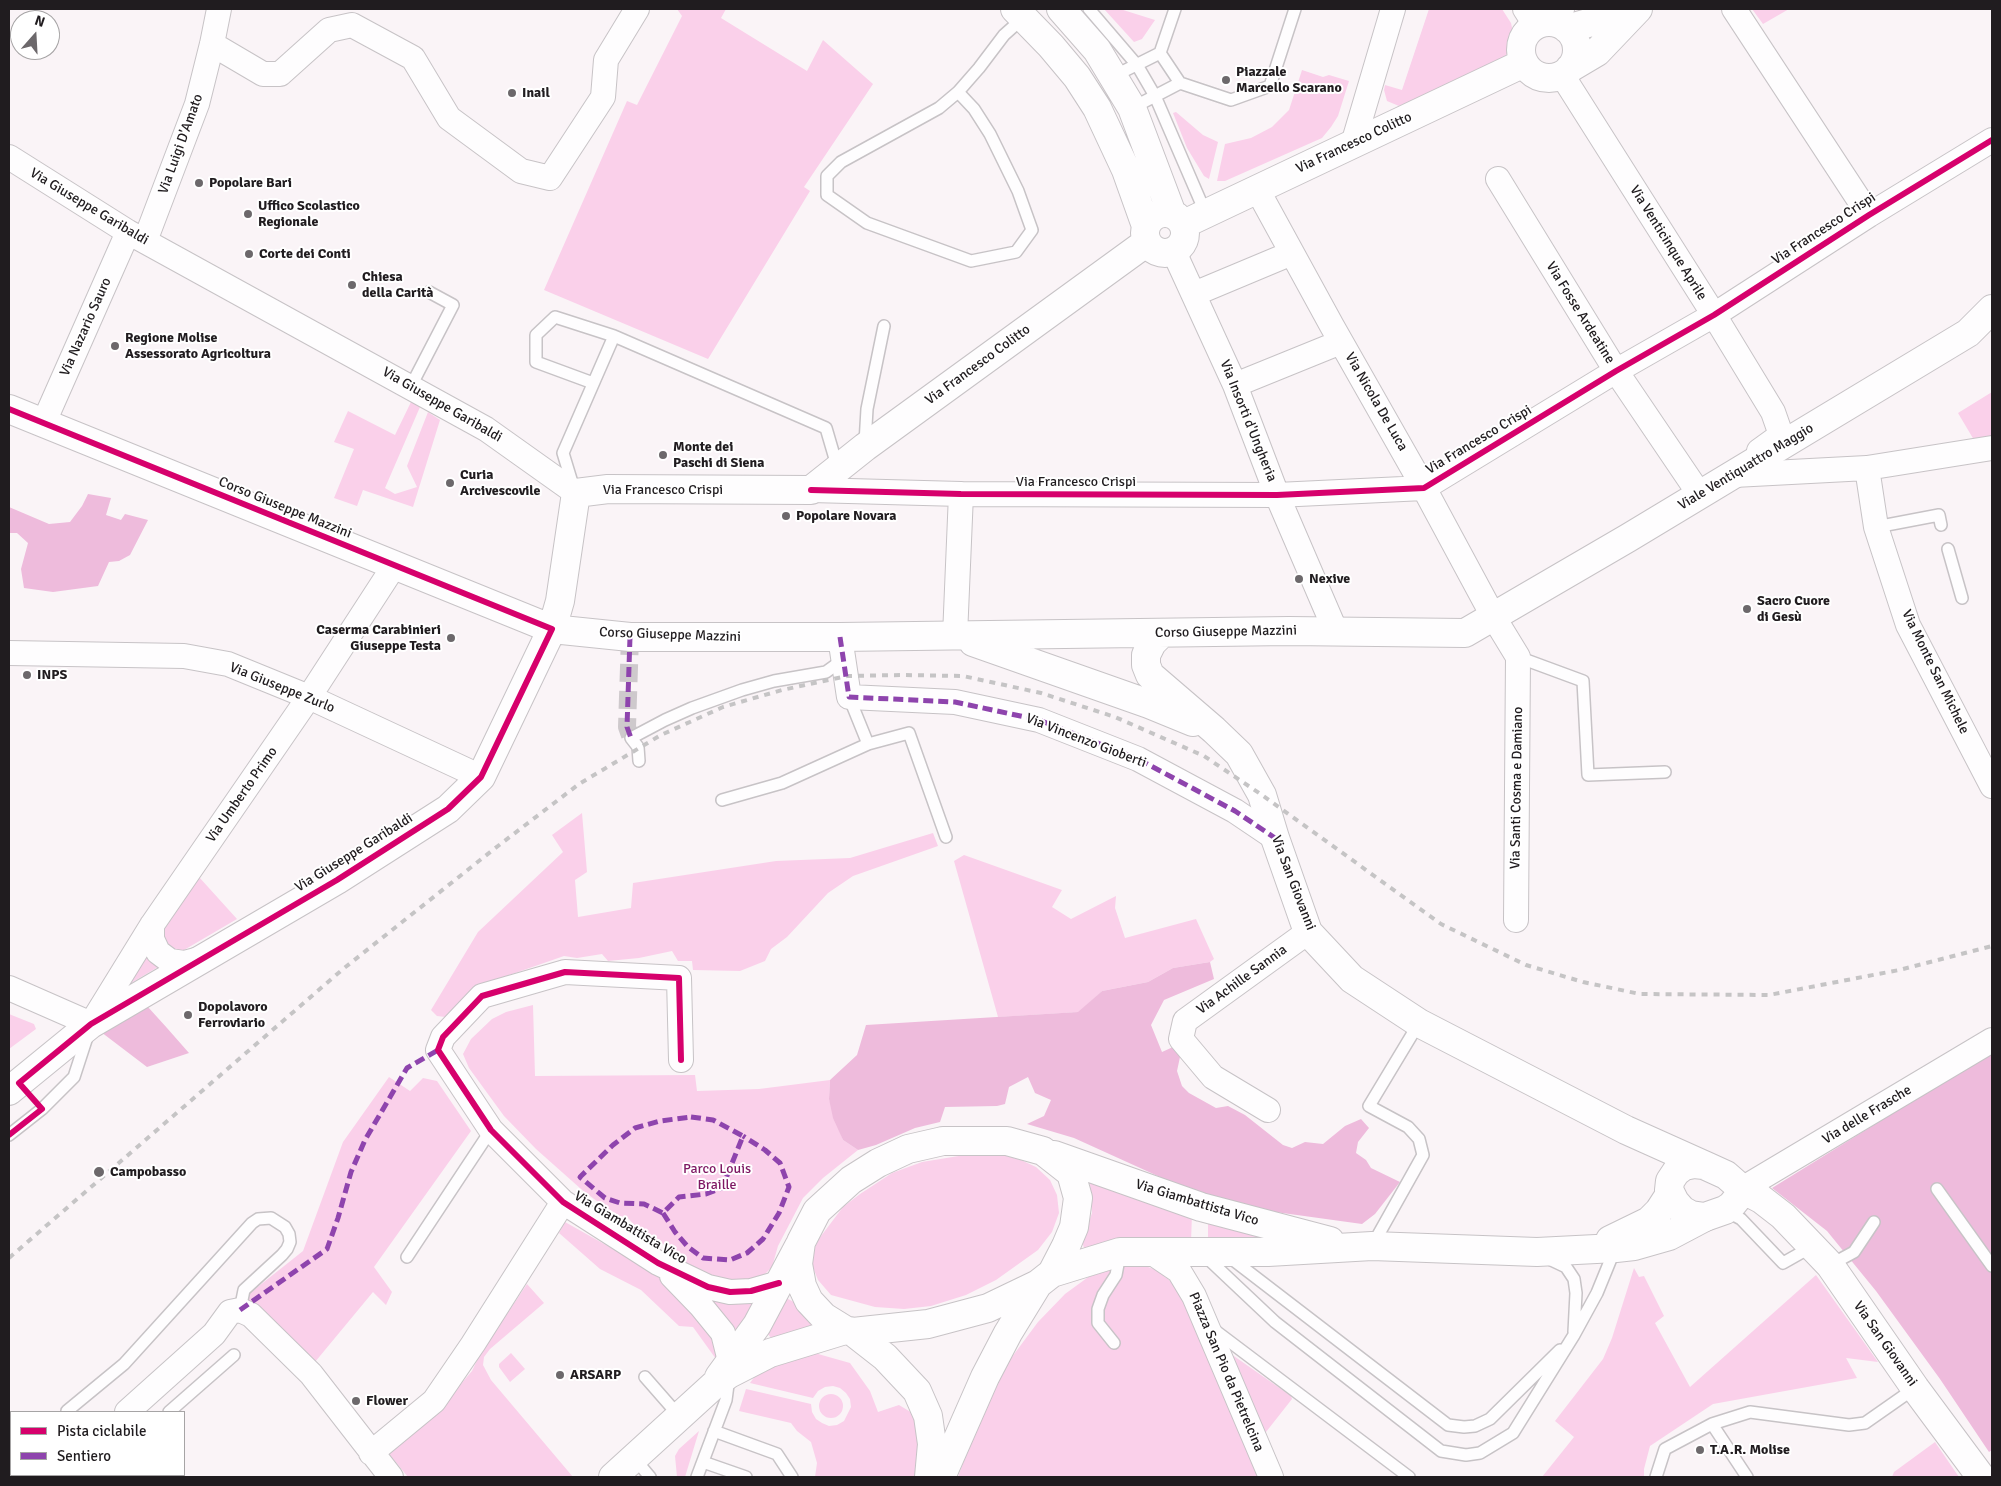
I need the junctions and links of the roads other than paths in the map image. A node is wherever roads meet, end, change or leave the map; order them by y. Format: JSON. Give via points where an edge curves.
{"nodes":[{"id":1,"x":219,"y":9,"type":"edge"},
{"id":2,"x":637,"y":9,"type":"edge"},
{"id":3,"x":1061,"y":9,"type":"edge"},
{"id":4,"x":1089,"y":9,"type":"edge"},
{"id":5,"x":1175,"y":9,"type":"edge"},
{"id":6,"x":1295,"y":9,"type":"edge"},
{"id":7,"x":1393,"y":9,"type":"edge"},
{"id":8,"x":1622,"y":9,"type":"edge"},
{"id":9,"x":1638,"y":9,"type":"edge"},
{"id":10,"x":1734,"y":9,"type":"edge"},
{"id":11,"x":1020,"y":13,"type":"edge"},
{"id":12,"x":1549,"y":19,"type":"edge"},
{"id":13,"x":212,"y":44,"type":"junction"},
{"id":14,"x":1160,"y":53,"type":"junction"},
{"id":15,"x":1524,"y":63,"type":"junction"},
{"id":16,"x":1125,"y":70,"type":"junction"},
{"id":17,"x":1566,"y":72,"type":"junction"},
{"id":18,"x":1180,"y":84,"type":"junction"},
{"id":19,"x":958,"y":92,"type":"junction"},
{"id":20,"x":1144,"y":102,"type":"junction"},
{"id":21,"x":1992,"y":140,"type":"edge"},
{"id":22,"x":1353,"y":144,"type":"junction"},
{"id":23,"x":9,"y":158,"type":"edge"},
{"id":24,"x":1498,"y":179,"type":"dead end"},
{"id":25,"x":1257,"y":189,"type":"junction"},
{"id":26,"x":1869,"y":215,"type":"junction"},
{"id":27,"x":1187,"y":217,"type":"junction"},
{"id":28,"x":1146,"y":234,"type":"junction"},
{"id":29,"x":136,"y":237,"type":"junction"},
{"id":30,"x":1174,"y":252,"type":"junction"},
{"id":31,"x":1292,"y":252,"type":"junction"},
{"id":32,"x":429,"y":292,"type":"dead end"},
{"id":33,"x":1194,"y":294,"type":"junction"},
{"id":34,"x":1990,"y":310,"type":"edge"},
{"id":35,"x":1714,"y":315,"type":"junction"},
{"id":36,"x":884,"y":326,"type":"dead end"},
{"id":37,"x":614,"y":336,"type":"junction"},
{"id":38,"x":1341,"y":342,"type":"junction"},
{"id":39,"x":1616,"y":371,"type":"junction"},
{"id":40,"x":594,"y":383,"type":"junction"},
{"id":41,"x":1235,"y":385,"type":"junction"},
{"id":42,"x":411,"y":386,"type":"junction"},
{"id":43,"x":9,"y":409,"type":"edge"},
{"id":44,"x":1804,"y":419,"type":"dead end"},
{"id":45,"x":44,"y":422,"type":"junction"},
{"id":46,"x":865,"y":447,"type":"junction"},
{"id":47,"x":1992,"y":448,"type":"edge"},
{"id":48,"x":1867,"y":468,"type":"junction"},
{"id":49,"x":838,"y":469,"type":"junction"},
{"id":50,"x":1734,"y":474,"type":"junction"},
{"id":51,"x":1424,"y":488,"type":"junction"},
{"id":52,"x":811,"y":490,"type":"junction"},
{"id":53,"x":576,"y":493,"type":"junction"},
{"id":54,"x":961,"y":494,"type":"junction"},
{"id":55,"x":1277,"y":495,"type":"junction"},
{"id":56,"x":1700,"y":495,"type":"junction"},
{"id":57,"x":1941,"y":525,"type":"dead end"},
{"id":58,"x":1876,"y":527,"type":"junction"},
{"id":59,"x":1948,"y":549,"type":"dead end"},
{"id":60,"x":394,"y":566,"type":"junction"},
{"id":61,"x":1962,"y":598,"type":"dead end"},
{"id":62,"x":1494,"y":616,"type":"junction"},
{"id":63,"x":552,"y":629,"type":"junction"},
{"id":64,"x":1336,"y":632,"type":"junction"},
{"id":65,"x":1162,"y":633,"type":"junction"},
{"id":66,"x":955,"y":636,"type":"junction"},
{"id":67,"x":842,"y":648,"type":"junction"},
{"id":68,"x":9,"y":653,"type":"edge"},
{"id":69,"x":1518,"y":657,"type":"junction"},
{"id":70,"x":309,"y":697,"type":"junction"},
{"id":71,"x":849,"y":697,"type":"junction"},
{"id":72,"x":1214,"y":730,"type":"junction"},
{"id":73,"x":868,"y":744,"type":"junction"},
{"id":74,"x":639,"y":761,"type":"dead end"},
{"id":75,"x":1990,"y":768,"type":"edge"},
{"id":76,"x":1666,"y":772,"type":"dead end"},
{"id":77,"x":481,"y":777,"type":"junction"},
{"id":78,"x":722,"y":800,"type":"dead end"},
{"id":79,"x":946,"y":837,"type":"dead end"},
{"id":80,"x":1275,"y":838,"type":"junction"},
{"id":81,"x":1516,"y":920,"type":"dead end"},
{"id":82,"x":152,"y":925,"type":"junction"},
{"id":83,"x":1308,"y":932,"type":"junction"},
{"id":84,"x":199,"y":959,"type":"junction"},
{"id":85,"x":9,"y":988,"type":"edge"},
{"id":86,"x":1419,"y":1023,"type":"junction"},
{"id":87,"x":91,"y":1024,"type":"junction"},
{"id":88,"x":1992,"y":1040,"type":"edge"},
{"id":89,"x":681,"y":1060,"type":"dead end"},
{"id":90,"x":9,"y":1091,"type":"edge"},
{"id":91,"x":1268,"y":1110,"type":"dead end"},
{"id":92,"x":491,"y":1130,"type":"junction"},
{"id":93,"x":1626,"y":1130,"type":"junction"},
{"id":94,"x":9,"y":1135,"type":"edge"},
{"id":95,"x":1043,"y":1151,"type":"junction"},
{"id":96,"x":1704,"y":1165,"type":"junction"},
{"id":97,"x":1670,"y":1188,"type":"junction"},
{"id":98,"x":1937,"y":1189,"type":"dead end"},
{"id":99,"x":563,"y":1202,"type":"junction"},
{"id":100,"x":1726,"y":1206,"type":"junction"},
{"id":101,"x":1874,"y":1222,"type":"dead end"},
{"id":102,"x":801,"y":1242,"type":"junction"},
{"id":103,"x":1362,"y":1246,"type":"junction"},
{"id":104,"x":1616,"y":1248,"type":"junction"},
{"id":105,"x":1575,"y":1249,"type":"junction"},
{"id":106,"x":1120,"y":1252,"type":"junction"},
{"id":107,"x":1151,"y":1252,"type":"junction"},
{"id":108,"x":1537,"y":1252,"type":"junction"},
{"id":109,"x":1213,"y":1253,"type":"junction"},
{"id":110,"x":1821,"y":1255,"type":"junction"},
{"id":111,"x":406,"y":1257,"type":"dead end"},
{"id":112,"x":658,"y":1263,"type":"junction"},
{"id":113,"x":1992,"y":1266,"type":"edge"},
{"id":114,"x":1045,"y":1278,"type":"junction"},
{"id":115,"x":779,"y":1283,"type":"junction"},
{"id":116,"x":240,"y":1310,"type":"junction"},
{"id":117,"x":1206,"y":1323,"type":"junction"},
{"id":118,"x":849,"y":1331,"type":"junction"},
{"id":119,"x":1574,"y":1335,"type":"junction"},
{"id":120,"x":1114,"y":1343,"type":"dead end"},
{"id":121,"x":234,"y":1355,"type":"dead end"},
{"id":122,"x":724,"y":1373,"type":"junction"},
{"id":123,"x":645,"y":1377,"type":"dead end"},
{"id":124,"x":1915,"y":1388,"type":"junction"},
{"id":125,"x":68,"y":1411,"type":"dead end"},
{"id":126,"x":128,"y":1411,"type":"edge"},
{"id":127,"x":170,"y":1411,"type":"edge"},
{"id":128,"x":680,"y":1416,"type":"junction"},
{"id":129,"x":1712,"y":1424,"type":"junction"},
{"id":130,"x":714,"y":1431,"type":"junction"},
{"id":131,"x":371,"y":1454,"type":"junction"},
{"id":132,"x":703,"y":1462,"type":"junction"},
{"id":133,"x":642,"y":1468,"type":"edge"},
{"id":134,"x":391,"y":1477,"type":"edge"},
{"id":135,"x":613,"y":1477,"type":"edge"},
{"id":136,"x":697,"y":1477,"type":"edge"},
{"id":137,"x":746,"y":1477,"type":"edge"},
{"id":138,"x":792,"y":1477,"type":"edge"},
{"id":139,"x":929,"y":1477,"type":"edge"},
{"id":140,"x":940,"y":1477,"type":"edge"},
{"id":141,"x":1271,"y":1477,"type":"edge"},
{"id":142,"x":1409,"y":1477,"type":"edge"},
{"id":143,"x":1656,"y":1477,"type":"edge"},
{"id":144,"x":1747,"y":1477,"type":"edge"},
{"id":145,"x":1981,"y":1477,"type":"edge"}],
"edges":[{"from":1,"to":13,"type":"street","name":"Via Luigi D'Amato"},
{"from":2,"to":13,"type":"street","via":[[606,60],[603,97],[550,178],[521,171],[449,118],[413,58],[352,25],[328,30],[280,74],[263,74]]},
{"from":3,"to":16,"type":"main road","via":[[1097,50]]},
{"from":4,"to":16,"type":"lane"},
{"from":5,"to":14,"type":"lane"},
{"from":6,"to":18,"type":"lane","via":[[1270,86],[1231,100]]},
{"from":7,"to":22,"type":"street"},
{"from":8,"to":12,"type":"main road","via":[[1602,19]]},
{"from":9,"to":17,"type":"main road","via":[[1597,52]]},
{"from":10,"to":26,"type":"street","name":"Via Francesco Crispi"},
{"from":11,"to":19,"type":"lane"},
{"from":11,"to":28,"type":"main road","via":[[1077,77],[1097,108],[1126,170]]},
{"from":12,"to":15,"type":"main road","via":[[1527,32],[1521,52]]},
{"from":12,"to":17,"type":"main road","via":[[1573,37],[1577,48],[1575,59]]},
{"from":13,"to":29,"type":"street","name":"Via Luigi D'Amato","via":[[197,104]]},
{"from":14,"to":16,"type":"lane"},
{"from":14,"to":18,"type":"lane"},
{"from":15,"to":17,"type":"main road","via":[[1530,72],[1540,77],[1551,78]]},
{"from":15,"to":22,"type":"main road","name":"Via Francesco Colitto"},
{"from":16,"to":20,"type":"main road"},
{"from":17,"to":35,"type":"street","name":"Via Venticinque Aprile"},
{"from":18,"to":20,"type":"lane"},
{"from":19,"to":19,"type":"lane","via":[[939,108],[841,162],[827,176],[827,195],[867,223],[971,261],[1016,252],[1032,230],[1018,191],[990,134]]},
{"from":20,"to":27,"type":"main road"},
{"from":21,"to":26,"type":"street","name":"Via Francesco Crispi"},
{"from":22,"to":25,"type":"main road","name":"Via Francesco Colitto"},
{"from":23,"to":29,"type":"street","name":"Via Giuseppe Garibaldi"},
{"from":24,"to":39,"type":"street","name":"Via Fosse Ardeatine"},
{"from":25,"to":27,"type":"main road","name":"Via Francesco Colitto"},
{"from":25,"to":31,"type":"street","name":"Via Nicola De Luca"},
{"from":26,"to":35,"type":"street","name":"Via Francesco Crispi"},
{"from":27,"to":28,"type":"main road","via":[[1157,214],[1148,221]]},
{"from":27,"to":30,"type":"main road","via":[[1186,235]]},
{"from":28,"to":30,"type":"main road","via":[[1154,250]]},
{"from":28,"to":46,"type":"main road","name":"Via Francesco Colitto"},
{"from":29,"to":42,"type":"street","name":"Via Giuseppe Garibaldi"},
{"from":29,"to":45,"type":"street","name":"Via Nazario Sauro"},
{"from":30,"to":33,"type":"street","name":"Via Insorti d'Ungheria"},
{"from":31,"to":33,"type":"street"},
{"from":31,"to":38,"type":"street","name":"Via Nicola De Luca"},
{"from":32,"to":42,"type":"lane","via":[[452,305]]},
{"from":33,"to":41,"type":"street","name":"Via Insorti d'Ungheria"},
{"from":34,"to":44,"type":"lane"},
{"from":34,"to":50,"type":"main road","name":"Viale Ventiquattro Maggio","via":[[1968,333]]},
{"from":35,"to":39,"type":"street","name":"Via Francesco Crispi"},
{"from":35,"to":50,"type":"street","name":"Via Venticinque Aprile","via":[[1779,419],[1777,438],[1741,464]]},
{"from":36,"to":46,"type":"lane","via":[[867,409]]},
{"from":37,"to":40,"type":"lane"},
{"from":37,"to":40,"type":"lane","via":[[556,317],[536,335],[536,362]]},
{"from":37,"to":49,"type":"lane","via":[[826,428]]},
{"from":38,"to":41,"type":"street"},
{"from":38,"to":51,"type":"street","name":"Via Nicola De Luca"},
{"from":39,"to":51,"type":"street","name":"Via Francesco Crispi"},
{"from":39,"to":56,"type":"street","name":"Via Fosse Ardeatine"},
{"from":40,"to":53,"type":"lane","via":[[563,453]]},
{"from":41,"to":55,"type":"street","name":"Via Insorti d'Ungheria"},
{"from":42,"to":53,"type":"street","name":"Via Giuseppe Garibaldi","via":[[486,429]]},
{"from":43,"to":45,"type":"main road","name":"Corso Giuseppe Mazzini"},
{"from":45,"to":60,"type":"main road","name":"Corso Giuseppe Mazzini"},
{"from":46,"to":49,"type":"main road","name":"Via Francesco Colitto"},
{"from":47,"to":48,"type":"street"},
{"from":48,"to":50,"type":"street"},
{"from":48,"to":58,"type":"street","name":"Via Monte San Michele"},
{"from":49,"to":52,"type":"main road","name":"Via Francesco Colitto"},
{"from":50,"to":56,"type":"main road","name":"Viale Ventiquattro Maggio"},
{"from":51,"to":55,"type":"street","name":"Via Francesco Crispi"},
{"from":51,"to":62,"type":"street","name":"Via Nicola De Luca"},
{"from":52,"to":53,"type":"main road","name":"Via Francesco Crispi","via":[[608,488]]},
{"from":52,"to":54,"type":"street","name":"Via Francesco Crispi"},
{"from":53,"to":63,"type":"main road","name":"Via Giuseppe Garibaldi","via":[[560,601]]},
{"from":54,"to":55,"type":"street","name":"Via Francesco Crispi"},
{"from":54,"to":66,"type":"street"},
{"from":55,"to":64,"type":"street","name":"Via Insorti d'Ungheria"},
{"from":56,"to":62,"type":"main road","name":"Viale Ventiquattro Maggio"},
{"from":57,"to":58,"type":"lane","via":[[1938,515]]},
{"from":58,"to":75,"type":"street","name":"Via Monte San Michele","via":[[1908,625]]},
{"from":59,"to":61,"type":"lane"},
{"from":60,"to":63,"type":"main road","name":"Corso Giuseppe Mazzini"},
{"from":60,"to":70,"type":"street","name":"Via Umberto Primo"},
{"from":62,"to":64,"type":"main road","name":"Corso Giuseppe Mazzini","via":[[1465,633]]},
{"from":62,"to":69,"type":"street","name":"Via Nicola De Luca"},
{"from":63,"to":67,"type":"main road","name":"Corso Giuseppe Mazzini"},
{"from":63,"to":77,"type":"main road","name":"Via Giuseppe Garibaldi"},
{"from":64,"to":65,"type":"main road","name":"Corso Giuseppe Mazzini"},
{"from":65,"to":66,"type":"main road","name":"Corso Giuseppe Mazzini"},
{"from":65,"to":72,"type":"main road","name":"Via San Giovanni","via":[[1146,654],[1150,675]]},
{"from":66,"to":67,"type":"main road","name":"Corso Giuseppe Mazzini"},
{"from":66,"to":72,"type":"main road","name":"Corso Giuseppe Mazzini"},
{"from":67,"to":71,"type":"street"},
{"from":67,"to":74,"type":"lane","via":[[826,672],[742,690],[692,708],[631,738],[638,747]]},
{"from":68,"to":70,"type":"street","name":"Via Giuseppe Zurlo","via":[[184,656],[228,664]]},
{"from":69,"to":76,"type":"lane","via":[[1583,681],[1588,775]]},
{"from":69,"to":81,"type":"street","name":"Via Santi Cosma e Damiano"},
{"from":70,"to":77,"type":"street","name":"Via Giuseppe Zurlo"},
{"from":70,"to":82,"type":"street","name":"Via Umberto Primo"},
{"from":71,"to":73,"type":"lane"},
{"from":71,"to":80,"type":"street","name":"Via Vincenzo Gioberti","via":[[955,702],[1039,720],[1138,759],[1235,811]]},
{"from":72,"to":80,"type":"main road","name":"Via San Giovanni","via":[[1239,754],[1262,795]]},
{"from":73,"to":78,"type":"lane","via":[[782,783]]},
{"from":73,"to":79,"type":"lane","via":[[909,733]]},
{"from":77,"to":84,"type":"main road","name":"Via Giuseppe Garibaldi","via":[[448,809],[337,880]]},
{"from":80,"to":83,"type":"main road","name":"Via San Giovanni"},
{"from":82,"to":84,"type":"street","name":"Via Giuseppe Garibaldi","via":[[152,939],[158,952],[170,961],[184,963]]},
{"from":82,"to":87,"type":"street","name":"Via Umberto Primo"},
{"from":83,"to":86,"type":"main road","name":"Via San Giovanni","via":[[1352,979]]},
{"from":83,"to":91,"type":"street","name":"Via Achille Sannia","via":[[1185,1022],[1183,1030],[1181,1039],[1213,1078]]},
{"from":84,"to":87,"type":"main road","name":"Via Giuseppe Garibaldi"},
{"from":85,"to":87,"type":"street"},
{"from":86,"to":93,"type":"main road","name":"Via San Giovanni"},
{"from":86,"to":103,"type":"lane","via":[[1369,1106],[1408,1127],[1419,1139],[1423,1155]]},
{"from":87,"to":90,"type":"main road","name":"Via Giuseppe Garibaldi"},
{"from":87,"to":94,"type":"lane","via":[[74,1077],[42,1109]]},
{"from":88,"to":100,"type":"street","name":"Via delle Frasche"},
{"from":89,"to":92,"type":"street","name":"Via Giambattista Vico","via":[[679,978],[565,972],[482,996],[443,1037],[438,1050]]},
{"from":92,"to":99,"type":"street","name":"Via Giambattista Vico"},
{"from":92,"to":111,"type":"lane"},
{"from":93,"to":96,"type":"main road","name":"Via San Giovanni"},
{"from":93,"to":97,"type":"main road","name":"Via San Giovanni","via":[[1653,1151],[1663,1165]]},
{"from":95,"to":102,"type":"main road","name":"Via Giambattista Vico","via":[[1007,1141],[943,1141],[908,1149],[878,1162],[850,1180],[817,1211]]},
{"from":95,"to":103,"type":"main road","name":"Via Giambattista Vico","via":[[1200,1207]]},
{"from":95,"to":114,"type":"main road","via":[[1071,1172],[1078,1198],[1074,1226]]},
{"from":96,"to":97,"type":"main road","via":[[1684,1166],[1676,1172]]},
{"from":96,"to":100,"type":"main road","via":[[1726,1175]]},
{"from":97,"to":100,"type":"main road","via":[[1682,1210],[1690,1215]]},
{"from":97,"to":105,"type":"main road","name":"Via Giambattista Vico","via":[[1659,1211],[1649,1221],[1616,1238]]},
{"from":98,"to":113,"type":"lane"},
{"from":99,"to":112,"type":"street","name":"Via Giambattista Vico"},
{"from":99,"to":131,"type":"street","name":"Via Giambattista Vico","via":[[434,1400]]},
{"from":100,"to":104,"type":"main road","name":"Via Giambattista Vico","via":[[1669,1236]]},
{"from":100,"to":110,"type":"main road","name":"Via San Giovanni","via":[[1760,1199],[1783,1216]]},
{"from":100,"to":110,"type":"lane","via":[[1783,1263]]},
{"from":101,"to":110,"type":"lane","via":[[1854,1252]]},
{"from":102,"to":115,"type":"main road"},
{"from":102,"to":118,"type":"main road","via":[[798,1264],[809,1302],[824,1317]]},
{"from":103,"to":108,"type":"main road","name":"Via Giambattista Vico"},
{"from":103,"to":109,"type":"main road","name":"Via Giambattista Vico"},
{"from":104,"to":105,"type":"main road","name":"Via Giambattista Vico"},
{"from":104,"to":119,"type":"lane"},
{"from":105,"to":108,"type":"main road","name":"Via Giambattista Vico"},
{"from":106,"to":107,"type":"main road","name":"Via Giambattista Vico"},
{"from":106,"to":114,"type":"main road","name":"Via Giambattista Vico"},
{"from":106,"to":120,"type":"lane","via":[[1116,1275],[1098,1309],[1098,1323]]},
{"from":107,"to":109,"type":"main road","name":"Via Giambattista Vico"},
{"from":107,"to":117,"type":"street","name":"Piazza San Pio da Pietrelcina","via":[[1179,1271]]},
{"from":108,"to":119,"type":"lane","via":[[1566,1267],[1574,1279]]},
{"from":109,"to":119,"type":"lane","via":[[1448,1425],[1475,1426],[1490,1419]]},
{"from":109,"to":119,"type":"lane","via":[[1275,1322],[1441,1451],[1466,1455],[1480,1453],[1513,1433]]},
{"from":110,"to":124,"type":"main road","name":"Via San Giovanni"},
{"from":112,"to":115,"type":"street","name":"Via Giambattista Vico","via":[[708,1287],[730,1292],[750,1291]]},
{"from":112,"to":122,"type":"street","name":"Via Giambattista Vico","via":[[723,1333]]},
{"from":114,"to":118,"type":"main road","name":"Via Giambattista Vico","via":[[988,1308],[928,1324]]},
{"from":114,"to":140,"type":"main road","via":[[984,1376]]},
{"from":115,"to":122,"type":"main road","via":[[757,1325]]},
{"from":116,"to":125,"type":"lane","via":[[244,1290],[282,1255],[290,1242],[285,1227],[272,1218],[252,1223],[124,1364]]},
{"from":116,"to":126,"type":"street","via":[[230,1312],[214,1334]]},
{"from":116,"to":131,"type":"street","via":[[251,1315],[311,1374]]},
{"from":117,"to":141,"type":"street","name":"Piazza San Pio da Pietrelcina"},
{"from":117,"to":142,"type":"lane"},
{"from":118,"to":122,"type":"main road","via":[[770,1353]]},
{"from":118,"to":139,"type":"main road","via":[[885,1357],[917,1391],[928,1416],[932,1444]]},
{"from":121,"to":127,"type":"lane"},
{"from":122,"to":128,"type":"main road"},
{"from":122,"to":130,"type":"lane","via":[[726,1400]]},
{"from":123,"to":128,"type":"lane"},
{"from":124,"to":129,"type":"lane","via":[[1865,1423],[1849,1425],[1750,1412]]},
{"from":124,"to":145,"type":"main road","name":"Via San Giovanni"},
{"from":128,"to":133,"type":"main road"},
{"from":129,"to":143,"type":"lane","via":[[1665,1449]]},
{"from":129,"to":144,"type":"lane"},
{"from":130,"to":132,"type":"lane"},
{"from":130,"to":138,"type":"lane","via":[[777,1454]]},
{"from":131,"to":134,"type":"street"},
{"from":132,"to":136,"type":"lane"},
{"from":132,"to":137,"type":"lane"},
{"from":133,"to":135,"type":"main road"}]}
